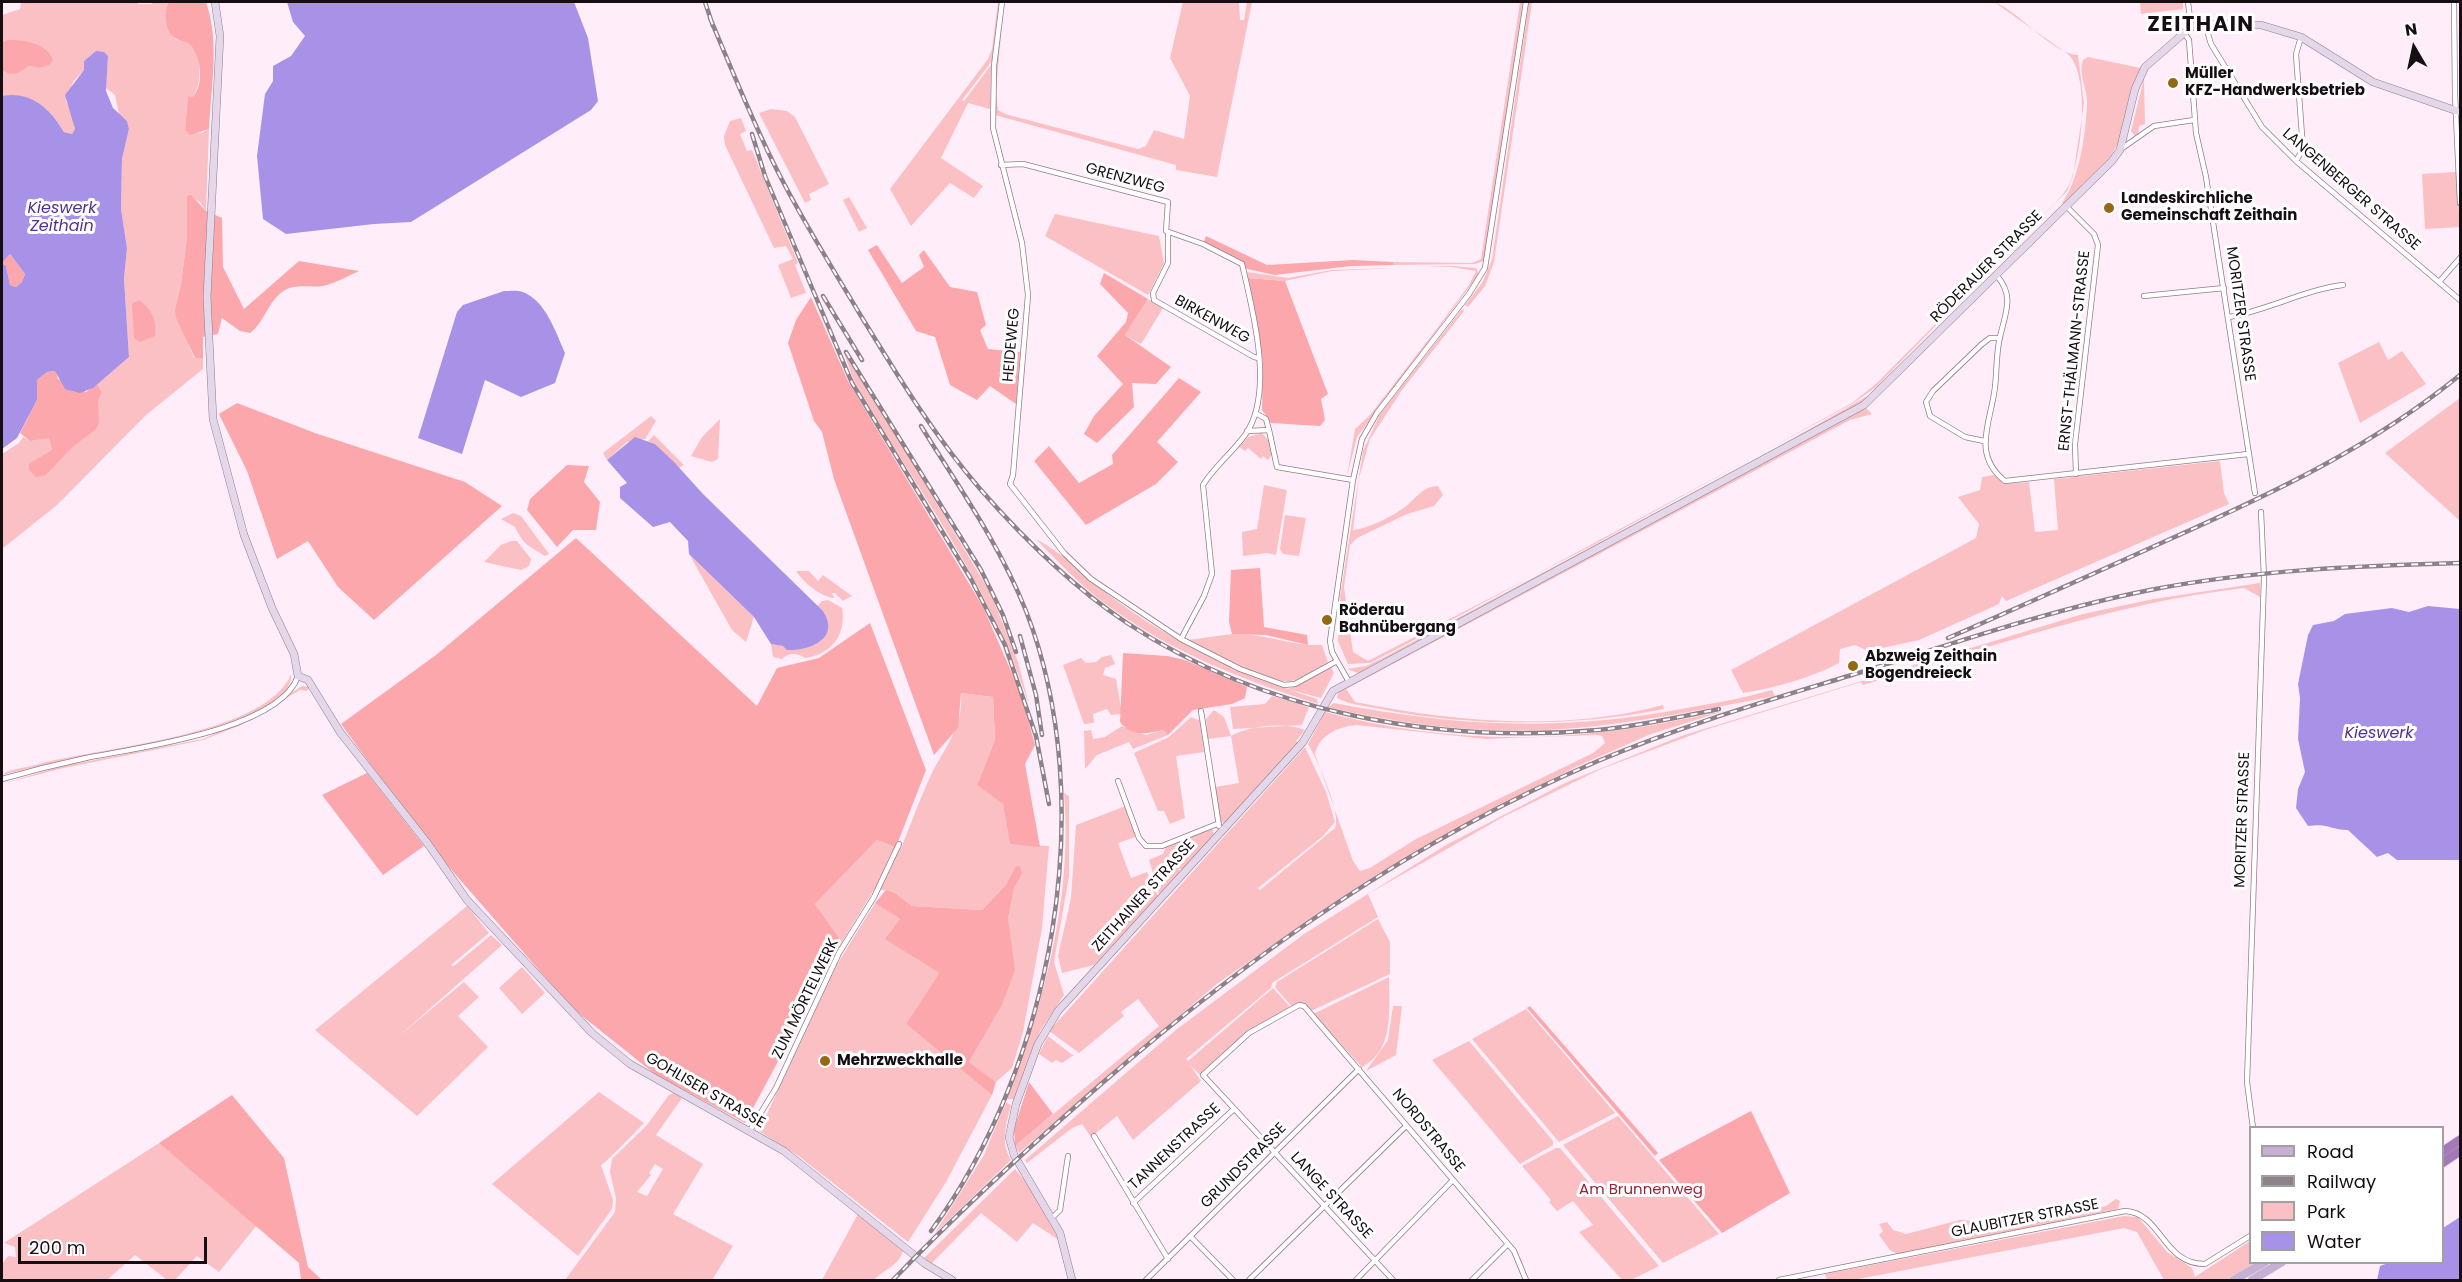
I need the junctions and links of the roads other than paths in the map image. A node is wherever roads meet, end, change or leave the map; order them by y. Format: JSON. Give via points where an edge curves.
{"nodes":[{"id":1,"x":215,"y":2,"type":"edge"},
{"id":2,"x":1002,"y":2,"type":"edge"},
{"id":3,"x":1526,"y":2,"type":"edge"},
{"id":4,"x":2188,"y":2,"type":"edge"},
{"id":5,"x":2454,"y":2,"type":"edge"},
{"id":6,"x":2460,"y":3,"type":"edge"},
{"id":7,"x":2190,"y":23,"type":"junction"},
{"id":8,"x":2205,"y":24,"type":"junction"},
{"id":9,"x":2186,"y":37,"type":"junction"},
{"id":10,"x":2301,"y":37,"type":"junction"},
{"id":11,"x":2458,"y":111,"type":"edge"},
{"id":12,"x":2194,"y":120,"type":"junction"},
{"id":13,"x":2120,"y":150,"type":"junction"},
{"id":14,"x":2296,"y":161,"type":"junction"},
{"id":15,"x":1000,"y":165,"type":"junction"},
{"id":16,"x":2460,"y":203,"type":"edge"},
{"id":17,"x":2067,"y":207,"type":"junction"},
{"id":18,"x":1168,"y":232,"type":"junction"},
{"id":19,"x":2460,"y":258,"type":"edge"},
{"id":20,"x":1997,"y":276,"type":"junction"},
{"id":21,"x":2439,"y":282,"type":"junction"},
{"id":22,"x":2343,"y":285,"type":"dead end"},
{"id":23,"x":2224,"y":288,"type":"junction"},
{"id":24,"x":2144,"y":296,"type":"dead end"},
{"id":25,"x":2460,"y":300,"type":"edge"},
{"id":26,"x":2229,"y":317,"type":"junction"},
{"id":27,"x":2000,"y":338,"type":"junction"},
{"id":28,"x":1259,"y":358,"type":"junction"},
{"id":29,"x":1257,"y":414,"type":"junction"},
{"id":30,"x":1269,"y":430,"type":"junction"},
{"id":31,"x":1247,"y":431,"type":"junction"},
{"id":32,"x":1984,"y":441,"type":"junction"},
{"id":33,"x":2248,"y":454,"type":"junction"},
{"id":34,"x":2076,"y":474,"type":"junction"},
{"id":35,"x":1353,"y":480,"type":"junction"},
{"id":36,"x":2255,"y":493,"type":"dead end"},
{"id":37,"x":2261,"y":512,"type":"dead end"},
{"id":38,"x":1181,"y":639,"type":"junction"},
{"id":39,"x":1419,"y":644,"type":"joint"},
{"id":40,"x":1337,"y":661,"type":"junction"},
{"id":41,"x":298,"y":676,"type":"junction"},
{"id":42,"x":1349,"y":682,"type":"junction"},
{"id":43,"x":1201,"y":711,"type":"dead end"},
{"id":44,"x":2,"y":779,"type":"edge"},
{"id":45,"x":1118,"y":781,"type":"dead end"},
{"id":46,"x":1220,"y":827,"type":"junction"},
{"id":47,"x":899,"y":844,"type":"dead end"},
{"id":48,"x":1359,"y":1069,"type":"junction"},
{"id":49,"x":1203,"y":1075,"type":"joint"},
{"id":50,"x":1234,"y":1109,"type":"junction"},
{"id":51,"x":1406,"y":1126,"type":"junction"},
{"id":52,"x":2253,"y":1126,"type":"edge"},
{"id":53,"x":749,"y":1132,"type":"junction"},
{"id":54,"x":1095,"y":1136,"type":"dead end"},
{"id":55,"x":2460,"y":1140,"type":"edge"},
{"id":56,"x":2444,"y":1151,"type":"edge"},
{"id":57,"x":2460,"y":1151,"type":"edge"},
{"id":58,"x":1274,"y":1152,"type":"junction"},
{"id":59,"x":1068,"y":1156,"type":"dead end"},
{"id":60,"x":2444,"y":1162,"type":"edge"},
{"id":61,"x":1453,"y":1180,"type":"junction"},
{"id":62,"x":1133,"y":1203,"type":"junction"},
{"id":63,"x":1324,"y":1206,"type":"junction"},
{"id":64,"x":1052,"y":1218,"type":"junction"},
{"id":65,"x":1190,"y":1236,"type":"junction"},
{"id":66,"x":2249,"y":1237,"type":"edge"},
{"id":67,"x":1508,"y":1244,"type":"junction"},
{"id":68,"x":1168,"y":1259,"type":"junction"},
{"id":69,"x":1375,"y":1262,"type":"junction"},
{"id":70,"x":2263,"y":1264,"type":"edge"},
{"id":71,"x":2280,"y":1264,"type":"edge"},
{"id":72,"x":952,"y":1281,"type":"edge"},
{"id":73,"x":1072,"y":1281,"type":"edge"},
{"id":74,"x":1146,"y":1281,"type":"edge"},
{"id":75,"x":1233,"y":1281,"type":"edge"},
{"id":76,"x":1249,"y":1281,"type":"edge"},
{"id":77,"x":1356,"y":1281,"type":"edge"},
{"id":78,"x":1393,"y":1281,"type":"edge"},
{"id":79,"x":1472,"y":1281,"type":"edge"},
{"id":80,"x":1526,"y":1281,"type":"edge"},
{"id":81,"x":1779,"y":1281,"type":"edge"},
{"id":82,"x":2234,"y":1281,"type":"edge"},
{"id":83,"x":2252,"y":1281,"type":"edge"}],
"edges":[{"from":1,"to":41,"type":"street","via":[[220,36],[207,297],[213,419],[244,535],[294,654]]},
{"from":2,"to":15,"type":"street","name":"HEIDEWEG","via":[[992,109]]},
{"from":3,"to":35,"type":"street","via":[[1489,259],[1469,294],[1371,422],[1359,449]]},
{"from":4,"to":7,"type":"street"},
{"from":5,"to":6,"type":"street"},
{"from":5,"to":11,"type":"street"},
{"from":7,"to":8,"type":"street"},
{"from":7,"to":9,"type":"street","name":"RÖDERAUER STRASSE"},
{"from":8,"to":10,"type":"street","via":[[2261,25]]},
{"from":8,"to":14,"type":"street","name":"LANGENBERGER STRASSE","via":[[2211,45],[2254,116]]},
{"from":9,"to":12,"type":"street","name":"MORITZER STRASSE"},
{"from":9,"to":13,"type":"street","name":"RÖDERAUER STRASSE","via":[[2145,67],[2134,89]]},
{"from":10,"to":11,"type":"street","via":[[2373,82]]},
{"from":10,"to":14,"type":"street","via":[[2296,54],[2303,149]]},
{"from":11,"to":16,"type":"street"},
{"from":12,"to":13,"type":"street","name":"RÖDERAUER STRASSE","via":[[2154,126]]},
{"from":12,"to":23,"type":"street","name":"MORITZER STRASSE"},
{"from":13,"to":17,"type":"street","name":"RÖDERAUER STRASSE"},
{"from":14,"to":21,"type":"street","name":"LANGENBERGER STRASSE"},
{"from":15,"to":18,"type":"street","name":"GRENZWEG","via":[[1023,164],[1168,202],[1164,228]]},
{"from":15,"to":38,"type":"street","name":"HEIDEWEG","via":[[1022,243],[1028,295],[1010,484],[1064,553],[1091,579]]},
{"from":17,"to":20,"type":"street","name":"RÖDERAUER STRASSE"},
{"from":17,"to":34,"type":"street","name":"ERNST-THÄLMANN-STRASSE","via":[[2094,234],[2098,245],[2075,444]]},
{"from":18,"to":28,"type":"street","via":[[1242,264]]},
{"from":18,"to":28,"type":"street","name":"BIRKENWEG","via":[[1168,263],[1153,293],[1154,300]]},
{"from":19,"to":21,"type":"street"},
{"from":20,"to":27,"type":"street","via":[[2009,298]]},
{"from":20,"to":39,"type":"street","name":"RÖDERAUER STRASSE","via":[[1870,401],[1847,416]]},
{"from":21,"to":25,"type":"street","name":"LANGENBERGER STRASSE"},
{"from":22,"to":26,"type":"street"},
{"from":23,"to":24,"type":"street"},
{"from":23,"to":26,"type":"street","name":"MORITZER STRASSE"},
{"from":26,"to":33,"type":"street","name":"MORITZER STRASSE"},
{"from":27,"to":32,"type":"street"},
{"from":27,"to":32,"type":"street","via":[[1990,338],[1982,344],[1926,402],[1926,411],[1935,420],[1965,437]]},
{"from":28,"to":29,"type":"street","via":[[1261,391]]},
{"from":29,"to":30,"type":"street","via":[[1266,419]]},
{"from":29,"to":31,"type":"street"},
{"from":30,"to":31,"type":"street"},
{"from":30,"to":35,"type":"street","via":[[1277,467]]},
{"from":31,"to":38,"type":"street","via":[[1203,485],[1212,574]]},
{"from":32,"to":34,"type":"street","name":"ERNST-THÄLMANN-STRASSE","via":[[1989,462],[2005,481]]},
{"from":33,"to":34,"type":"street","name":"ERNST-THÄLMANN-STRASSE"},
{"from":33,"to":36,"type":"street","name":"MORITZER STRASSE"},
{"from":35,"to":40,"type":"street","via":[[1330,635]]},
{"from":37,"to":52,"type":"street","name":"MORITZER STRASSE","via":[[2264,579],[2247,1082]]},
{"from":38,"to":40,"type":"street","via":[[1284,686]]},
{"from":39,"to":42,"type":"street","name":"ZEITHAINER STRASSE"},
{"from":40,"to":42,"type":"street"},
{"from":41,"to":44,"type":"street","via":[[288,692],[266,707],[217,730]]},
{"from":41,"to":53,"type":"street","name":"GOHLISER STRASSE","via":[[308,680],[340,732],[467,900],[583,1024],[630,1064]]},
{"from":42,"to":46,"type":"street","name":"ZEITHAINER STRASSE","via":[[1330,695],[1303,742]]},
{"from":43,"to":46,"type":"street"},
{"from":45,"to":46,"type":"street","via":[[1139,838],[1146,846],[1162,846]]},
{"from":46,"to":64,"type":"street","name":"ZEITHAINER STRASSE","via":[[1050,1020],[1038,1044],[1009,1129],[1014,1155]]},
{"from":47,"to":53,"type":"street","name":"ZUM MÖRTELWERK","via":[[874,897],[839,953],[776,1088]]},
{"from":48,"to":49,"type":"street","name":"NORDSTRASSE","via":[[1301,1005],[1249,1033]]},
{"from":48,"to":51,"type":"street","name":"NORDSTRASSE"},
{"from":48,"to":58,"type":"street","name":"GRUNDSTRASSE"},
{"from":49,"to":50,"type":"street","name":"LANGE STRASSE"},
{"from":50,"to":58,"type":"street","name":"LANGE STRASSE"},
{"from":50,"to":62,"type":"street","name":"TANNENSTRASSE"},
{"from":51,"to":61,"type":"street","name":"NORDSTRASSE"},
{"from":51,"to":63,"type":"street"},
{"from":53,"to":72,"type":"street","name":"GOHLISER STRASSE","via":[[784,1151]]},
{"from":54,"to":62,"type":"street"},
{"from":55,"to":56,"type":"highway"},
{"from":57,"to":60,"type":"highway"},
{"from":58,"to":63,"type":"street","name":"LANGE STRASSE"},
{"from":58,"to":65,"type":"street","name":"GRUNDSTRASSE"},
{"from":59,"to":64,"type":"street","via":[[1060,1210]]},
{"from":61,"to":67,"type":"street","name":"NORDSTRASSE"},
{"from":61,"to":69,"type":"street"},
{"from":62,"to":68,"type":"street"},
{"from":63,"to":69,"type":"street","name":"LANGE STRASSE"},
{"from":63,"to":76,"type":"street"},
{"from":64,"to":73,"type":"street","via":[[1063,1240]]},
{"from":65,"to":68,"type":"street","name":"GRUNDSTRASSE"},
{"from":65,"to":75,"type":"street"},
{"from":66,"to":81,"type":"street","name":"GLAUBITZER STRASSE","via":[[2205,1264],[2198,1264],[2170,1250],[2141,1214],[2125,1211]]},
{"from":67,"to":79,"type":"street"},
{"from":67,"to":80,"type":"street","name":"NORDSTRASSE"},
{"from":68,"to":74,"type":"street","name":"GRUNDSTRASSE"},
{"from":69,"to":77,"type":"street"},
{"from":69,"to":78,"type":"street","name":"LANGE STRASSE"},
{"from":70,"to":82,"type":"main road"},
{"from":71,"to":83,"type":"main road"}]}
